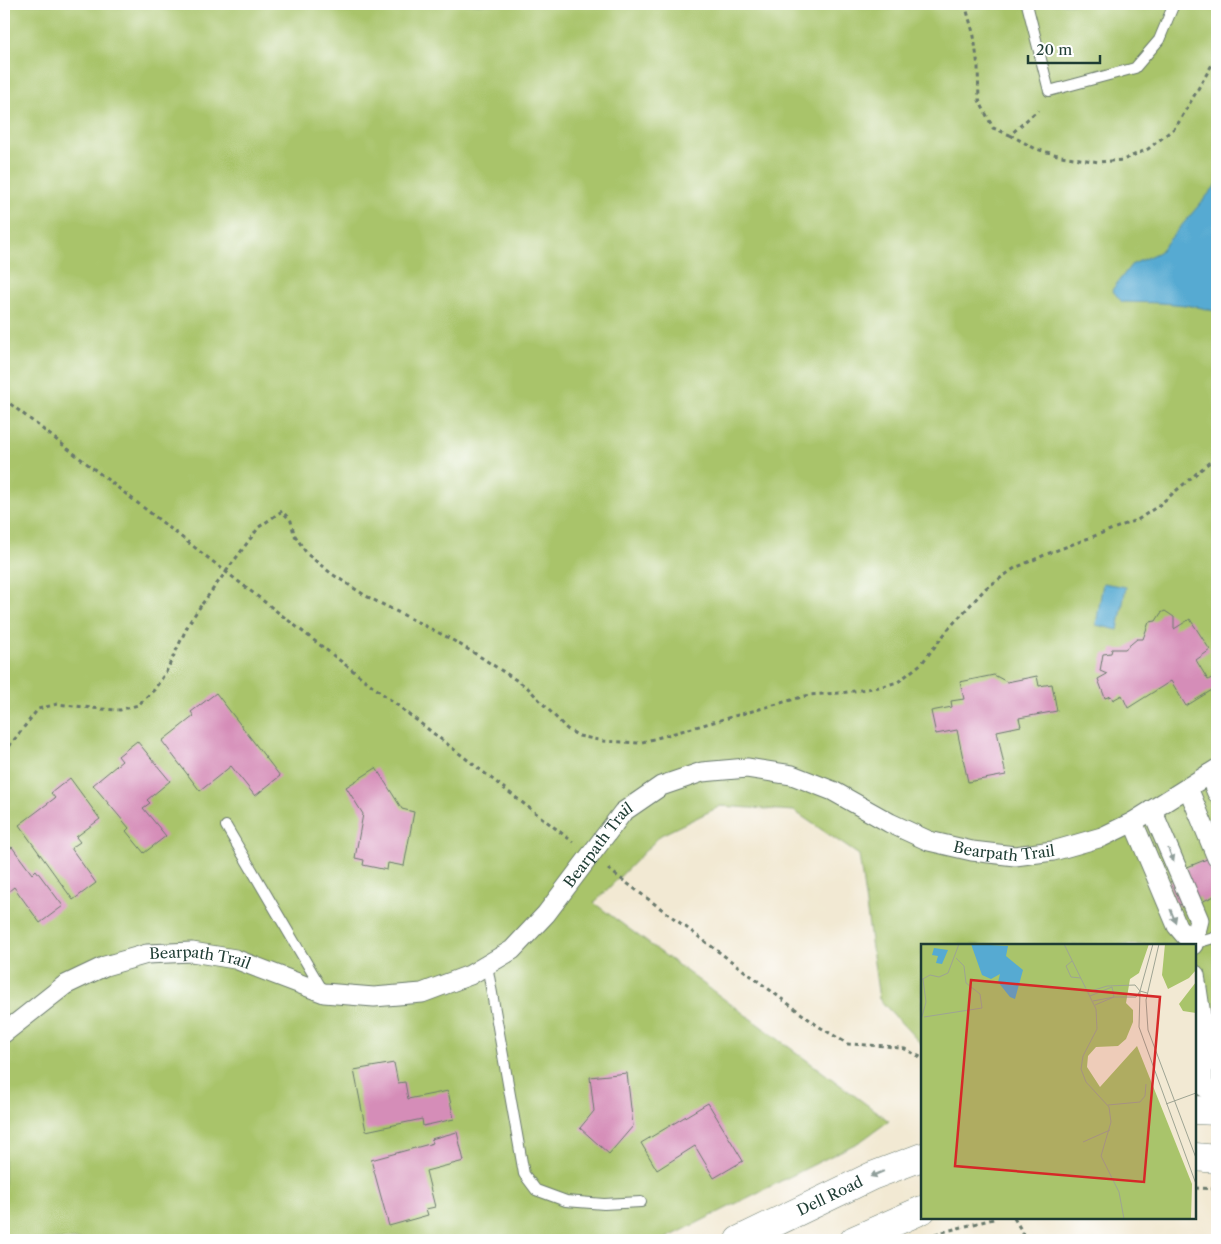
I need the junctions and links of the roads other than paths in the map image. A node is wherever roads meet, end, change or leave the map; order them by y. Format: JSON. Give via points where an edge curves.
{"nodes":[{"id":1,"x":1027,"y":4,"type":"edge"},
{"id":2,"x":1174,"y":4,"type":"edge"},
{"id":3,"x":1213,"y":772,"type":"edge"},
{"id":4,"x":1188,"y":788,"type":"junction"},
{"id":5,"x":1217,"y":793,"type":"edge"},
{"id":6,"x":1152,"y":810,"type":"junction"},
{"id":7,"x":1133,"y":822,"type":"junction"},
{"id":8,"x":226,"y":826,"type":"dead end"},
{"id":9,"x":1217,"y":858,"type":"edge"},
{"id":10,"x":1217,"y":938,"type":"edge"},
{"id":11,"x":1193,"y":944,"type":"edge"},
{"id":12,"x":1194,"y":944,"type":"edge"},
{"id":13,"x":1196,"y":944,"type":"edge"},
{"id":14,"x":487,"y":965,"type":"junction"},
{"id":15,"x":1196,"y":983,"type":"edge"},
{"id":16,"x":324,"y":992,"type":"junction"},
{"id":17,"x":4,"y":1033,"type":"edge"},
{"id":18,"x":1217,"y":1095,"type":"edge"},
{"id":19,"x":1196,"y":1110,"type":"edge"},
{"id":20,"x":1217,"y":1111,"type":"edge"},
{"id":21,"x":921,"y":1157,"type":"edge"},
{"id":22,"x":1196,"y":1157,"type":"edge"},
{"id":23,"x":1217,"y":1159,"type":"edge"},
{"id":24,"x":641,"y":1202,"type":"dead end"},
{"id":25,"x":921,"y":1210,"type":"edge"},
{"id":26,"x":739,"y":1240,"type":"edge"},
{"id":27,"x":854,"y":1240,"type":"edge"}],
"edges":[{"from":1,"to":2,"type":"lane","via":[[1049,91],[1135,68],[1159,40]]},
{"from":3,"to":4,"type":"street","name":"Bearpath Trail"},
{"from":3,"to":5,"type":"street"},
{"from":4,"to":6,"type":"street","name":"Bearpath Trail"},
{"from":4,"to":9,"type":"street"},
{"from":6,"to":7,"type":"street","name":"Bearpath Trail"},
{"from":6,"to":12,"type":"street","one_way":true,"via":[[1199,920]]},
{"from":7,"to":11,"type":"street","one_way":true,"via":[[1177,926]]},
{"from":7,"to":14,"type":"street","name":"Bearpath Trail","via":[[1102,837],[1053,851],[1015,856],[929,841],[833,791],[792,775],[747,768],[702,772],[660,786],[623,812],[551,907],[512,950]]},
{"from":8,"to":16,"type":"lane"},
{"from":10,"to":13,"type":"lane"},
{"from":14,"to":16,"type":"street","name":"Bearpath Trail","via":[[470,976],[422,993],[374,997]]},
{"from":14,"to":24,"type":"lane","via":[[524,1174],[536,1190],[566,1201]]},
{"from":15,"to":18,"type":"street","via":[[1202,1022],[1204,1086]]},
{"from":16,"to":17,"type":"street","name":"Bearpath Trail","via":[[235,959],[192,952],[147,954],[105,966],[66,985]]},
{"from":19,"to":20,"type":"main road"},
{"from":21,"to":26,"type":"main road","name":"Dell Road","one_way":true,"via":[[872,1176]]},
{"from":22,"to":23,"type":"main road"},
{"from":25,"to":27,"type":"main road"}]}
